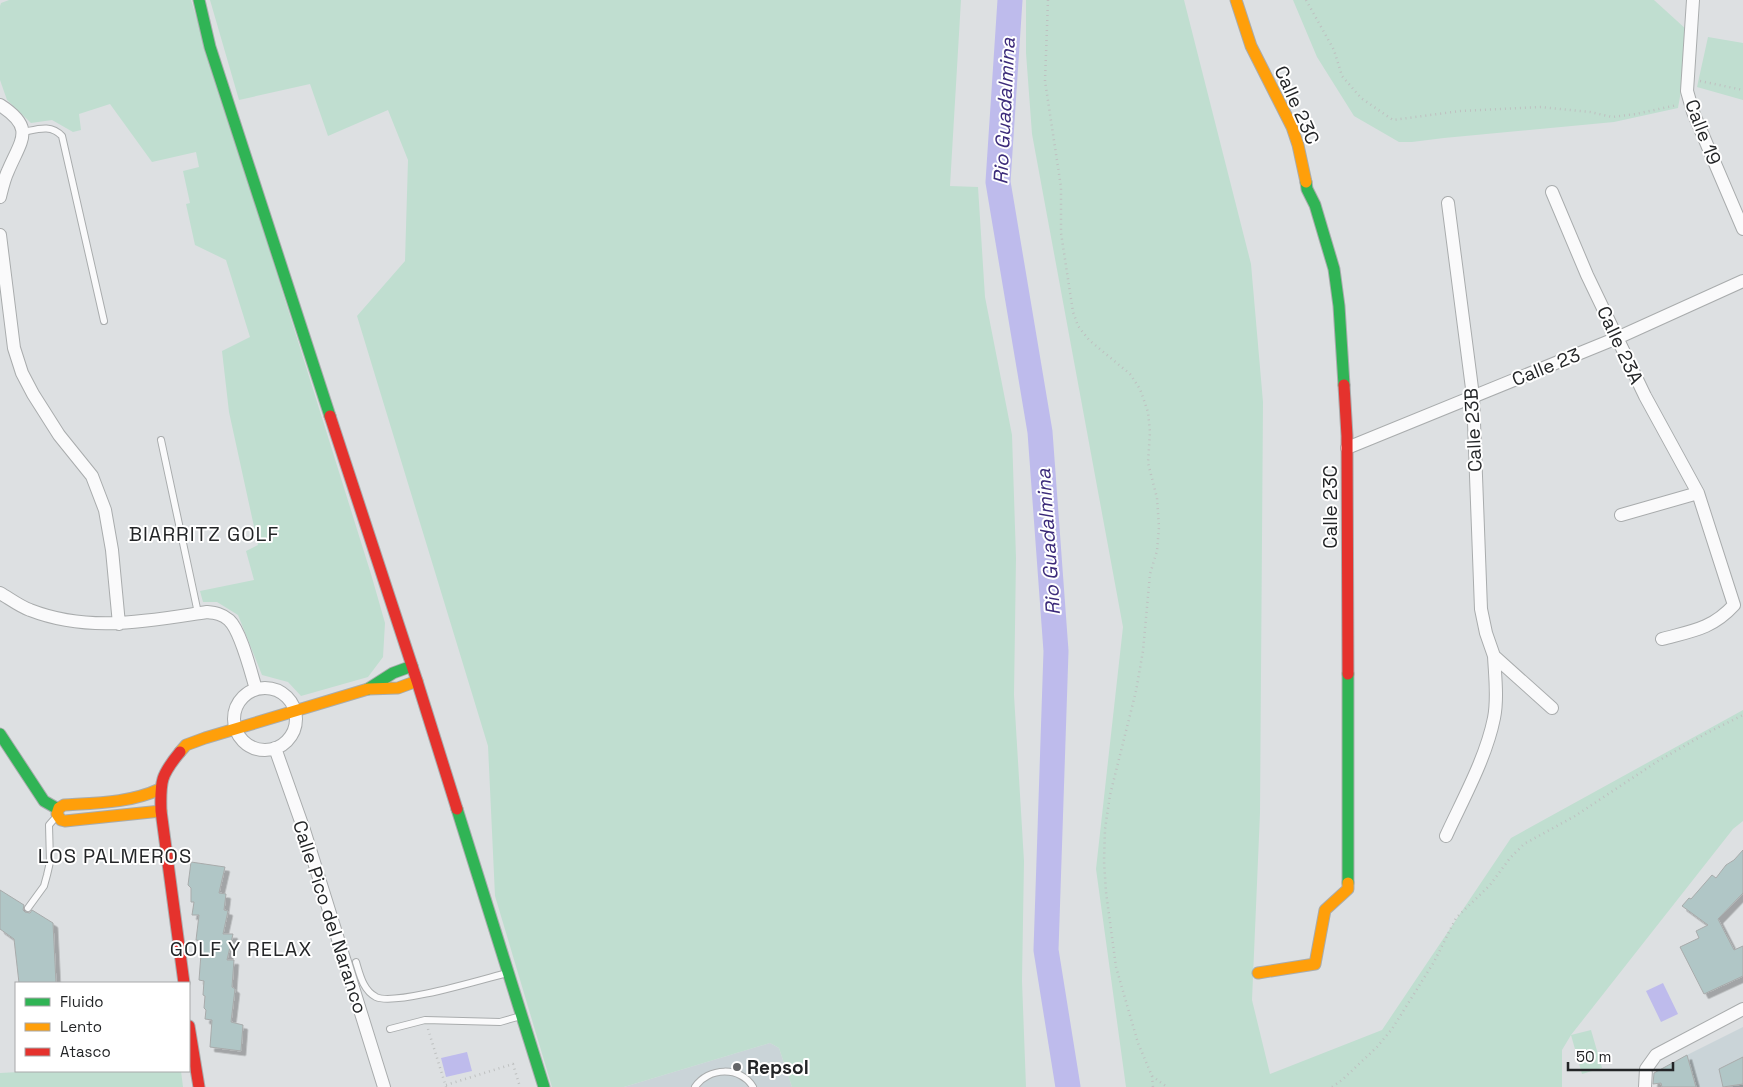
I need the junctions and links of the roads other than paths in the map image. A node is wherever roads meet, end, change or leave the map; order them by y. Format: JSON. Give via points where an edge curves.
{"nodes":[{"id":1,"x":199,"y":0,"type":"edge"},
{"id":2,"x":1236,"y":0,"type":"edge"},
{"id":3,"x":1693,"y":0,"type":"edge"},
{"id":4,"x":0,"y":105,"type":"edge"},
{"id":5,"x":23,"y":132,"type":"junction"},
{"id":6,"x":1552,"y":192,"type":"dead end"},
{"id":7,"x":0,"y":197,"type":"edge"},
{"id":8,"x":1448,"y":203,"type":"dead end"},
{"id":9,"x":1743,"y":228,"type":"edge"},
{"id":10,"x":0,"y":235,"type":"edge"},
{"id":11,"x":1743,"y":281,"type":"edge"},
{"id":12,"x":104,"y":321,"type":"dead end"},
{"id":13,"x":1617,"y":338,"type":"junction"},
{"id":14,"x":1473,"y":396,"type":"junction"},
{"id":15,"x":161,"y":440,"type":"dead end"},
{"id":16,"x":1347,"y":448,"type":"junction"},
{"id":17,"x":1698,"y":493,"type":"junction"},
{"id":18,"x":1621,"y":515,"type":"dead end"},
{"id":19,"x":0,"y":593,"type":"edge"},
{"id":20,"x":198,"y":613,"type":"junction"},
{"id":21,"x":119,"y":624,"type":"junction"},
{"id":22,"x":1662,"y":639,"type":"dead end"},
{"id":23,"x":1494,"y":656,"type":"junction"},
{"id":24,"x":412,"y":666,"type":"junction"},
{"id":25,"x":417,"y":682,"type":"junction"},
{"id":26,"x":256,"y":689,"type":"junction"},
{"id":27,"x":368,"y":689,"type":"junction"},
{"id":28,"x":1552,"y":708,"type":"dead end"},
{"id":29,"x":295,"y":710,"type":"junction"},
{"id":30,"x":235,"y":728,"type":"junction"},
{"id":31,"x":0,"y":734,"type":"edge"},
{"id":32,"x":274,"y":748,"type":"junction"},
{"id":33,"x":160,"y":789,"type":"junction"},
{"id":34,"x":161,"y":811,"type":"junction"},
{"id":35,"x":57,"y":813,"type":"junction"},
{"id":36,"x":1446,"y":836,"type":"dead end"},
{"id":37,"x":28,"y":908,"type":"dead end"},
{"id":38,"x":356,"y":962,"type":"dead end"},
{"id":39,"x":508,"y":973,"type":"junction"},
{"id":40,"x":1258,"y":973,"type":"dead end"},
{"id":41,"x":184,"y":982,"type":"edge"},
{"id":42,"x":1743,"y":1009,"type":"edge"},
{"id":43,"x":522,"y":1016,"type":"junction"},
{"id":44,"x":390,"y":1029,"type":"dead end"},
{"id":45,"x":190,"y":1032,"type":"edge"},
{"id":46,"x":199,"y":1087,"type":"edge"},
{"id":47,"x":384,"y":1087,"type":"edge"},
{"id":48,"x":544,"y":1087,"type":"edge"},
{"id":49,"x":695,"y":1087,"type":"edge"},
{"id":50,"x":754,"y":1087,"type":"edge"},
{"id":51,"x":1645,"y":1087,"type":"edge"}],
"edges":[{"from":1,"to":24,"type":"street","via":[[210,47]]},
{"from":2,"to":16,"type":"street","name":"Calle 23C","via":[[1251,46],[1295,136],[1307,189],[1329,248],[1339,306]]},
{"from":3,"to":9,"type":"street","name":"Calle 19","via":[[1687,91]]},
{"from":4,"to":5,"type":"street","via":[[20,121]]},
{"from":5,"to":7,"type":"street"},
{"from":5,"to":12,"type":"lane","via":[[49,128],[62,136]]},
{"from":6,"to":13,"type":"street","name":"Calle 23A"},
{"from":8,"to":14,"type":"street","name":"Calle 23B"},
{"from":10,"to":21,"type":"street","via":[[14,348],[22,373],[59,435],[92,476],[105,510]]},
{"from":11,"to":13,"type":"street","name":"Calle 23"},
{"from":13,"to":14,"type":"street","name":"Calle 23"},
{"from":13,"to":17,"type":"street","name":"Calle 23A"},
{"from":14,"to":16,"type":"street","name":"Calle 23"},
{"from":14,"to":23,"type":"street","name":"Calle 23B","via":[[1480,609]]},
{"from":15,"to":20,"type":"lane"},
{"from":16,"to":40,"type":"street","name":"Calle 23C","via":[[1348,889],[1325,910],[1315,964]]},
{"from":17,"to":18,"type":"street"},
{"from":17,"to":22,"type":"street","name":"Calle 23A","via":[[1734,605],[1721,618],[1696,630]]},
{"from":19,"to":21,"type":"street","via":[[28,610],[66,622]]},
{"from":20,"to":21,"type":"street"},
{"from":20,"to":26,"type":"street","via":[[219,613],[230,620]]},
{"from":23,"to":28,"type":"street","name":"Calle 23B"},
{"from":23,"to":36,"type":"street","name":"Calle 23B","via":[[1496,701],[1488,742]]},
{"from":24,"to":25,"type":"street"},
{"from":24,"to":27,"type":"street","via":[[393,673]]},
{"from":25,"to":27,"type":"street","via":[[398,688]]},
{"from":25,"to":39,"type":"street"},
{"from":26,"to":29,"type":"street","via":[[266,688],[284,694]]},
{"from":26,"to":30,"type":"street","via":[[240,700],[234,718]]},
{"from":27,"to":29,"type":"street"},
{"from":29,"to":30,"type":"street"},
{"from":29,"to":32,"type":"street","via":[[297,720],[291,738]]},
{"from":30,"to":32,"type":"street","via":[[250,747],[265,751]]},
{"from":30,"to":33,"type":"street","via":[[186,746],[166,769]]},
{"from":31,"to":35,"type":"street","via":[[44,801]]},
{"from":32,"to":47,"type":"street","name":"Calle Pico del Naranco","via":[[304,830]]},
{"from":33,"to":34,"type":"street"},
{"from":33,"to":35,"type":"street","via":[[123,800],[64,806]]},
{"from":34,"to":35,"type":"street","via":[[66,821],[61,820]]},
{"from":34,"to":41,"type":"street"},
{"from":35,"to":37,"type":"lane","via":[[48,824],[50,862],[44,886]]},
{"from":38,"to":39,"type":"lane","via":[[364,985],[377,998],[386,1000]]},
{"from":39,"to":43,"type":"street"},
{"from":42,"to":51,"type":"street","via":[[1656,1055],[1646,1070]]},
{"from":43,"to":44,"type":"lane","via":[[500,1022],[425,1020]]},
{"from":43,"to":48,"type":"street"},
{"from":45,"to":46,"type":"street"},
{"from":49,"to":50,"type":"lane","via":[[712,1073],[724,1072],[741,1075]]}]}
